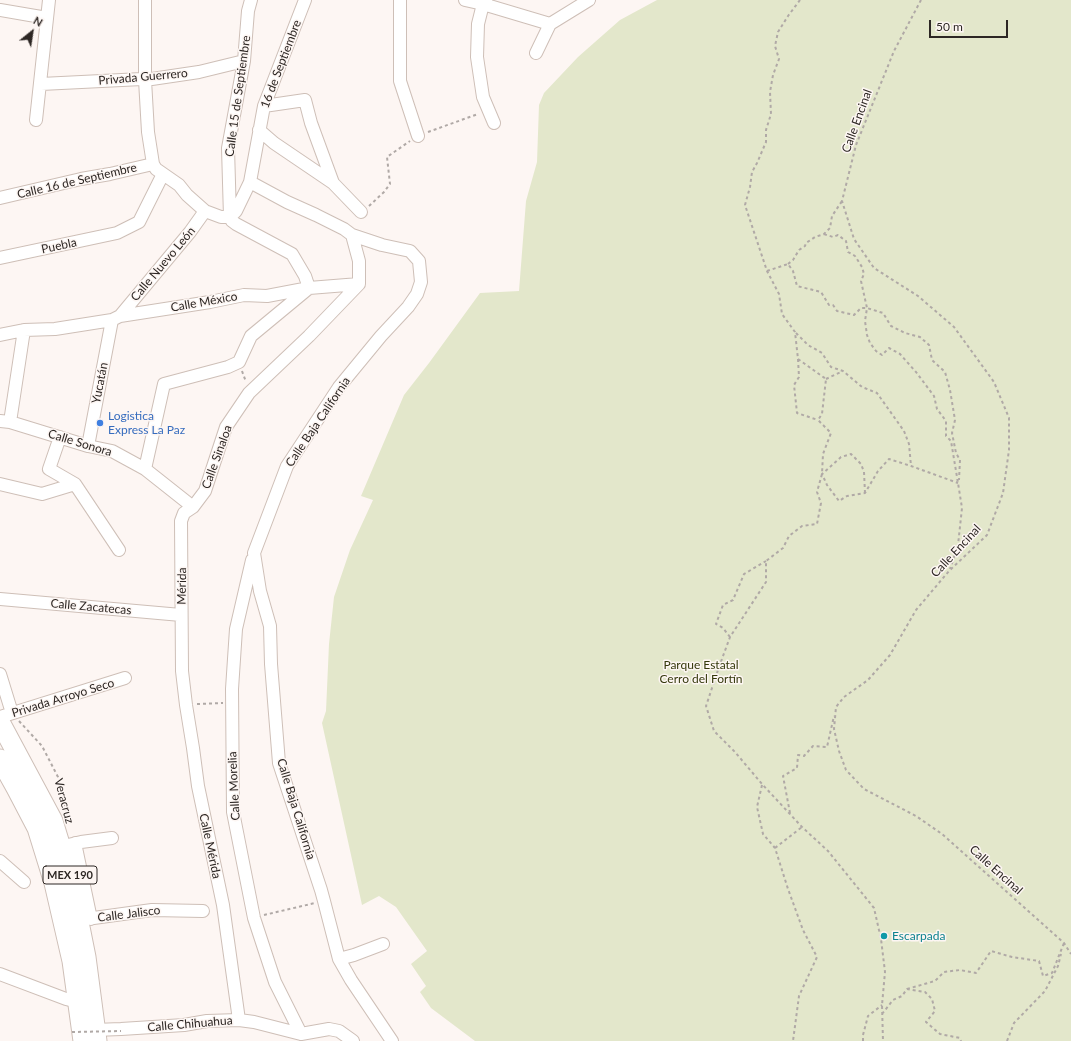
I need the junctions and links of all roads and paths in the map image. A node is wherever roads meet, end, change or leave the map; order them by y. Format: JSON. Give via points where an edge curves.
{"nodes":[{"id":1,"x":49,"y":0,"type":"edge"},
{"id":2,"x":145,"y":0,"type":"edge"},
{"id":3,"x":251,"y":0,"type":"edge"},
{"id":4,"x":305,"y":0,"type":"edge"},
{"id":5,"x":400,"y":0,"type":"edge"},
{"id":6,"x":465,"y":0,"type":"edge"},
{"id":7,"x":589,"y":0,"type":"edge"},
{"id":8,"x":800,"y":0,"type":"edge"},
{"id":9,"x":921,"y":0,"type":"edge"},
{"id":10,"x":485,"y":2,"type":"edge"},
{"id":11,"x":0,"y":10,"type":"edge"},
{"id":12,"x":47,"y":18,"type":"junction"},
{"id":13,"x":550,"y":24,"type":"junction"},
{"id":14,"x":536,"y":53,"type":"dead end"},
{"id":15,"x":244,"y":61,"type":"junction"},
{"id":16,"x":145,"y":80,"type":"junction"},
{"id":17,"x":41,"y":84,"type":"junction"},
{"id":18,"x":264,"y":106,"type":"junction"},
{"id":19,"x":489,"y":110,"type":"junction"},
{"id":20,"x":36,"y":120,"type":"dead end"},
{"id":21,"x":494,"y":123,"type":"dead end"},
{"id":22,"x":259,"y":130,"type":"junction"},
{"id":23,"x":418,"y":136,"type":"junction"},
{"id":24,"x":153,"y":164,"type":"junction"},
{"id":25,"x":163,"y":174,"type":"junction"},
{"id":26,"x":250,"y":182,"type":"junction"},
{"id":27,"x":333,"y":183,"type":"junction"},
{"id":28,"x":0,"y":198,"type":"edge"},
{"id":29,"x":842,"y":201,"type":"junction"},
{"id":30,"x":205,"y":211,"type":"junction"},
{"id":31,"x":361,"y":212,"type":"joint"},
{"id":32,"x":230,"y":217,"type":"junction"},
{"id":33,"x":824,"y":234,"type":"junction"},
{"id":34,"x":352,"y":235,"type":"junction"},
{"id":35,"x":0,"y":258,"type":"edge"},
{"id":36,"x":788,"y":264,"type":"junction"},
{"id":37,"x":767,"y":271,"type":"junction"},
{"id":38,"x":359,"y":284,"type":"junction"},
{"id":39,"x":309,"y":288,"type":"junction"},
{"id":40,"x":867,"y":308,"type":"junction"},
{"id":41,"x":116,"y":318,"type":"junction"},
{"id":42,"x":24,"y":330,"type":"junction"},
{"id":43,"x":795,"y":332,"type":"junction"},
{"id":44,"x":0,"y":335,"type":"edge"},
{"id":45,"x":798,"y":359,"type":"junction"},
{"id":46,"x":239,"y":362,"type":"junction"},
{"id":47,"x":843,"y":371,"type":"junction"},
{"id":48,"x":826,"y":379,"type":"junction"},
{"id":49,"x":249,"y":393,"type":"junction"},
{"id":50,"x":818,"y":420,"type":"junction"},
{"id":51,"x":5,"y":422,"type":"edge"},
{"id":52,"x":60,"y":437,"type":"junction"},
{"id":53,"x":88,"y":446,"type":"junction"},
{"id":54,"x":911,"y":466,"type":"junction"},
{"id":55,"x":145,"y":469,"type":"junction"},
{"id":56,"x":822,"y":474,"type":"junction"},
{"id":57,"x":958,"y":483,"type":"junction"},
{"id":58,"x":0,"y":484,"type":"edge"},
{"id":59,"x":75,"y":484,"type":"junction"},
{"id":60,"x":865,"y":493,"type":"junction"},
{"id":61,"x":193,"y":507,"type":"junction"},
{"id":62,"x":119,"y":550,"type":"dead end"},
{"id":63,"x":254,"y":553,"type":"junction"},
{"id":64,"x":766,"y":561,"type":"junction"},
{"id":65,"x":949,"y":571,"type":"junction"},
{"id":66,"x":0,"y":599,"type":"edge"},
{"id":67,"x":181,"y":615,"type":"junction"},
{"id":68,"x":730,"y":637,"type":"junction"},
{"id":69,"x":182,"y":671,"type":"joint"},
{"id":70,"x":0,"y":674,"type":"edge"},
{"id":71,"x":125,"y":678,"type":"dead end"},
{"id":72,"x":232,"y":702,"type":"junction"},
{"id":73,"x":186,"y":705,"type":"junction"},
{"id":74,"x":836,"y":707,"type":"junction"},
{"id":75,"x":4,"y":717,"type":"edge"},
{"id":76,"x":0,"y":759,"type":"edge"},
{"id":77,"x":762,"y":784,"type":"junction"},
{"id":78,"x":790,"y":814,"type":"junction"},
{"id":79,"x":69,"y":821,"type":"dead end"},
{"id":80,"x":802,"y":827,"type":"junction"},
{"id":81,"x":112,"y":838,"type":"dead end"},
{"id":82,"x":68,"y":845,"type":"junction"},
{"id":83,"x":775,"y":848,"type":"junction"},
{"id":84,"x":0,"y":861,"type":"edge"},
{"id":85,"x":24,"y":882,"type":"dead end"},
{"id":86,"x":324,"y":901,"type":"junction"},
{"id":87,"x":203,"y":911,"type":"dead end"},
{"id":88,"x":254,"y":918,"type":"junction"},
{"id":89,"x":85,"y":920,"type":"junction"},
{"id":90,"x":1064,"y":943,"type":"junction"},
{"id":91,"x":383,"y":944,"type":"dead end"},
{"id":92,"x":1071,"y":954,"type":"edge"},
{"id":93,"x":339,"y":959,"type":"junction"},
{"id":94,"x":0,"y":974,"type":"edge"},
{"id":95,"x":907,"y":988,"type":"junction"},
{"id":96,"x":78,"y":1002,"type":"junction"},
{"id":97,"x":882,"y":1005,"type":"junction"},
{"id":98,"x":882,"y":1014,"type":"junction"},
{"id":99,"x":239,"y":1020,"type":"junction"},
{"id":100,"x":121,"y":1031,"type":"dead end"},
{"id":101,"x":301,"y":1034,"type":"junction"},
{"id":102,"x":87,"y":1036,"type":"edge"},
{"id":103,"x":353,"y":1041,"type":"edge"},
{"id":104,"x":392,"y":1041,"type":"edge"},
{"id":105,"x":793,"y":1041,"type":"edge"},
{"id":106,"x":863,"y":1041,"type":"edge"},
{"id":107,"x":883,"y":1041,"type":"edge"},
{"id":108,"x":961,"y":1041,"type":"edge"},
{"id":109,"x":1007,"y":1041,"type":"edge"}],
"edges":[{"from":1,"to":12,"type":"street"},
{"from":2,"to":16,"type":"street"},
{"from":3,"to":15,"type":"street","name":"Calle 15 de Septiembre"},
{"from":4,"to":18,"type":"street","name":"16 de Septiembre"},
{"from":5,"to":23,"type":"street","via":[[400,81]]},
{"from":6,"to":10,"type":"street"},
{"from":7,"to":13,"type":"street"},
{"from":8,"to":37,"type":"path","via":[[778,32],[775,46],[779,59],[770,92],[771,114],[766,130],[766,142],[752,172],[745,205]]},
{"from":9,"to":29,"type":"path","name":"Calle Encinal","via":[[894,51],[856,145]]},
{"from":10,"to":13,"type":"street"},
{"from":10,"to":19,"type":"street","via":[[478,24],[477,58]]},
{"from":11,"to":12,"type":"street"},
{"from":12,"to":17,"type":"street"},
{"from":13,"to":14,"type":"street"},
{"from":15,"to":16,"type":"street","name":"Privada Guerrero","via":[[199,72]]},
{"from":15,"to":32,"type":"street","name":"Calle 15 de Septiembre","via":[[228,148]]},
{"from":16,"to":17,"type":"street","name":"Privada Guerrero","via":[[142,78]]},
{"from":16,"to":24,"type":"street"},
{"from":17,"to":20,"type":"street"},
{"from":18,"to":22,"type":"street","name":"16 de Septiembre"},
{"from":18,"to":27,"type":"street","via":[[305,100]]},
{"from":19,"to":21,"type":"street"},
{"from":19,"to":23,"type":"path"},
{"from":22,"to":26,"type":"street","name":"16 de Septiembre"},
{"from":22,"to":27,"type":"street","via":[[274,144]]},
{"from":23,"to":31,"type":"path","via":[[387,157],[390,184]]},
{"from":24,"to":25,"type":"street"},
{"from":24,"to":28,"type":"street","name":"Calle 16 de Septiembre"},
{"from":25,"to":30,"type":"street","via":[[179,185]]},
{"from":25,"to":35,"type":"street","name":"Puebla","via":[[139,222],[117,233]]},
{"from":26,"to":32,"type":"street","name":"16 de Septiembre","via":[[236,211]]},
{"from":26,"to":34,"type":"street","name":"Calle Baja California"},
{"from":27,"to":31,"type":"street"},
{"from":29,"to":33,"type":"path","via":[[832,216],[830,228]]},
{"from":29,"to":65,"type":"path","name":"Calle Encinal","via":[[854,239],[874,268],[918,296],[954,327],[994,382],[1009,418],[1010,450],[1003,494],[987,535]]},
{"from":30,"to":32,"type":"street","via":[[221,217]]},
{"from":30,"to":41,"type":"street","name":"Calle Nuevo León"},
{"from":32,"to":39,"type":"street","via":[[236,224],[292,254]]},
{"from":33,"to":36,"type":"path","via":[[806,243]]},
{"from":33,"to":40,"type":"path","via":[[833,237],[838,235],[846,241],[848,252],[855,256],[862,266],[864,274],[861,281]]},
{"from":34,"to":38,"type":"street","via":[[359,262]]},
{"from":34,"to":63,"type":"street","name":"Calle Baja California","via":[[410,251],[419,260],[421,282],[408,307],[339,387],[287,466]]},
{"from":36,"to":37,"type":"path"},
{"from":36,"to":40,"type":"path","via":[[797,286],[821,292],[836,311],[854,315],[861,308]]},
{"from":37,"to":43,"type":"path","via":[[779,294],[782,314]]},
{"from":38,"to":39,"type":"street","name":"Calle México"},
{"from":38,"to":49,"type":"street","name":"Calle Sinaloa"},
{"from":39,"to":41,"type":"street","name":"Calle México","via":[[267,296],[244,295]]},
{"from":39,"to":46,"type":"street","via":[[251,336]]},
{"from":40,"to":57,"type":"path","via":[[883,313],[891,326],[920,337],[929,345],[932,360],[945,372],[955,420],[952,433],[960,460]]},
{"from":40,"to":57,"type":"path","via":[[866,335],[876,351],[882,355],[889,348],[900,354],[934,396],[937,409],[946,421],[946,436],[951,441]]},
{"from":41,"to":42,"type":"street","name":"Calle México","via":[[55,329]]},
{"from":41,"to":53,"type":"street","name":"Yucatán"},
{"from":42,"to":44,"type":"street","name":"Calle México"},
{"from":42,"to":51,"type":"street"},
{"from":43,"to":45,"type":"path"},
{"from":43,"to":47,"type":"path","via":[[808,346],[822,353],[831,367]]},
{"from":45,"to":48,"type":"path"},
{"from":45,"to":50,"type":"path","via":[[799,377],[794,385],[797,413]]},
{"from":46,"to":49,"type":"path"},
{"from":46,"to":55,"type":"street","via":[[164,384]]},
{"from":47,"to":48,"type":"path"},
{"from":47,"to":54,"type":"path","via":[[862,387],[877,393],[904,431],[909,444]]},
{"from":48,"to":50,"type":"path","via":[[822,414]]},
{"from":49,"to":61,"type":"street","name":"Calle Sinaloa","via":[[226,427],[205,491]]},
{"from":50,"to":56,"type":"path","via":[[831,433],[823,454]]},
{"from":51,"to":52,"type":"street","name":"Calle Sonora"},
{"from":52,"to":53,"type":"street","name":"Calle Sonora"},
{"from":52,"to":59,"type":"street","via":[[49,468]]},
{"from":53,"to":55,"type":"street","name":"Calle Sonora","via":[[112,451]]},
{"from":54,"to":57,"type":"path"},
{"from":54,"to":60,"type":"path","via":[[889,459],[878,471]]},
{"from":55,"to":61,"type":"street","name":"Calle Sonora"},
{"from":56,"to":60,"type":"path","via":[[827,486],[839,501],[847,496]]},
{"from":56,"to":60,"type":"path","via":[[842,457],[851,454],[861,464],[864,472]]},
{"from":56,"to":64,"type":"path","via":[[818,492],[821,503],[817,524],[802,526]]},
{"from":57,"to":65,"type":"path","via":[[962,508],[958,545]]},
{"from":58,"to":59,"type":"street","via":[[42,494]]},
{"from":59,"to":62,"type":"street"},
{"from":61,"to":67,"type":"street","name":"Mérida","via":[[184,513],[181,521]]},
{"from":63,"to":72,"type":"street","name":"Calle Morelia","via":[[236,629]]},
{"from":63,"to":86,"type":"street","name":"Calle Baja California","via":[[260,591],[270,626],[279,763]]},
{"from":64,"to":68,"type":"path","via":[[766,582]]},
{"from":64,"to":68,"type":"path","via":[[744,574],[733,600],[724,605],[716,624]]},
{"from":65,"to":74,"type":"path","name":"Calle Encinal","via":[[916,610],[890,655],[868,680],[844,697]]},
{"from":66,"to":67,"type":"street","name":"Calle Zacatecas"},
{"from":67,"to":69,"type":"street","name":"Mérida"},
{"from":68,"to":77,"type":"path","via":[[706,706],[714,730]]},
{"from":69,"to":73,"type":"street","name":"Calle Mérida"},
{"from":70,"to":75,"type":"street"},
{"from":71,"to":75,"type":"street","name":"Privada Arroyo Seco"},
{"from":72,"to":73,"type":"path"},
{"from":72,"to":88,"type":"street","name":"Calle Morelia","via":[[233,812]]},
{"from":73,"to":99,"type":"street","name":"Calle Mérida","via":[[198,786],[223,905]]},
{"from":74,"to":78,"type":"path","via":[[827,747],[814,746],[804,756],[798,756],[797,768],[783,776]]},
{"from":74,"to":90,"type":"path","name":"Calle Encinal","via":[[834,729],[839,751],[846,770],[864,789],[916,816],[942,834]]},
{"from":75,"to":79,"type":"path","name":"Veracruz","via":[[42,746],[58,777]]},
{"from":75,"to":82,"type":"main road","number":"MEX 190","via":[[53,821]]},
{"from":76,"to":96,"type":"main road","number":"MEX 190","via":[[37,828],[54,883],[72,961]]},
{"from":77,"to":78,"type":"path"},
{"from":77,"to":83,"type":"path","via":[[757,807],[763,834]]},
{"from":78,"to":80,"type":"path"},
{"from":80,"to":83,"type":"path"},
{"from":80,"to":97,"type":"path","via":[[828,851],[874,908],[885,972]]},
{"from":81,"to":82,"type":"street"},
{"from":82,"to":89,"type":"main road","number":"MEX 190","via":[[70,877]]},
{"from":83,"to":105,"type":"path","via":[[803,930],[817,957],[799,996]]},
{"from":84,"to":85,"type":"street"},
{"from":86,"to":88,"type":"path"},
{"from":86,"to":93,"type":"street","name":"Calle Baja California"},
{"from":87,"to":89,"type":"street","name":"Calle Jalisco","via":[[152,910]]},
{"from":88,"to":101,"type":"street","name":"Calle Morelia","via":[[275,982]]},
{"from":89,"to":102,"type":"main road","number":"MEX 190"},
{"from":90,"to":92,"type":"path","name":"Calle Encinal"},
{"from":90,"to":95,"type":"path","via":[[1052,973],[1043,976],[1039,961],[991,951],[976,973],[960,970],[944,972],[935,981]]},
{"from":90,"to":109,"type":"path","via":[[1058,966],[1045,991],[1014,1023]]},
{"from":91,"to":93,"type":"street"},
{"from":93,"to":104,"type":"street","name":"Calle Baja California"},
{"from":94,"to":96,"type":"street"},
{"from":95,"to":98,"type":"path"},
{"from":95,"to":108,"type":"path","via":[[925,992],[932,999],[935,1011],[926,1022],[940,1034],[960,1038]]},
{"from":96,"to":102,"type":"main road","number":"MEX 190"},
{"from":97,"to":98,"type":"path"},
{"from":97,"to":106,"type":"path","via":[[868,1016]]},
{"from":98,"to":107,"type":"path"},
{"from":99,"to":101,"type":"street","name":"Calle Chihuahua"},
{"from":99,"to":102,"type":"street","name":"Calle Chihuahua","via":[[121,1030]]},
{"from":100,"to":102,"type":"path","bridge":true},
{"from":101,"to":103,"type":"street","name":"Calle Chihuahua","via":[[328,1029],[339,1031]]}]}
